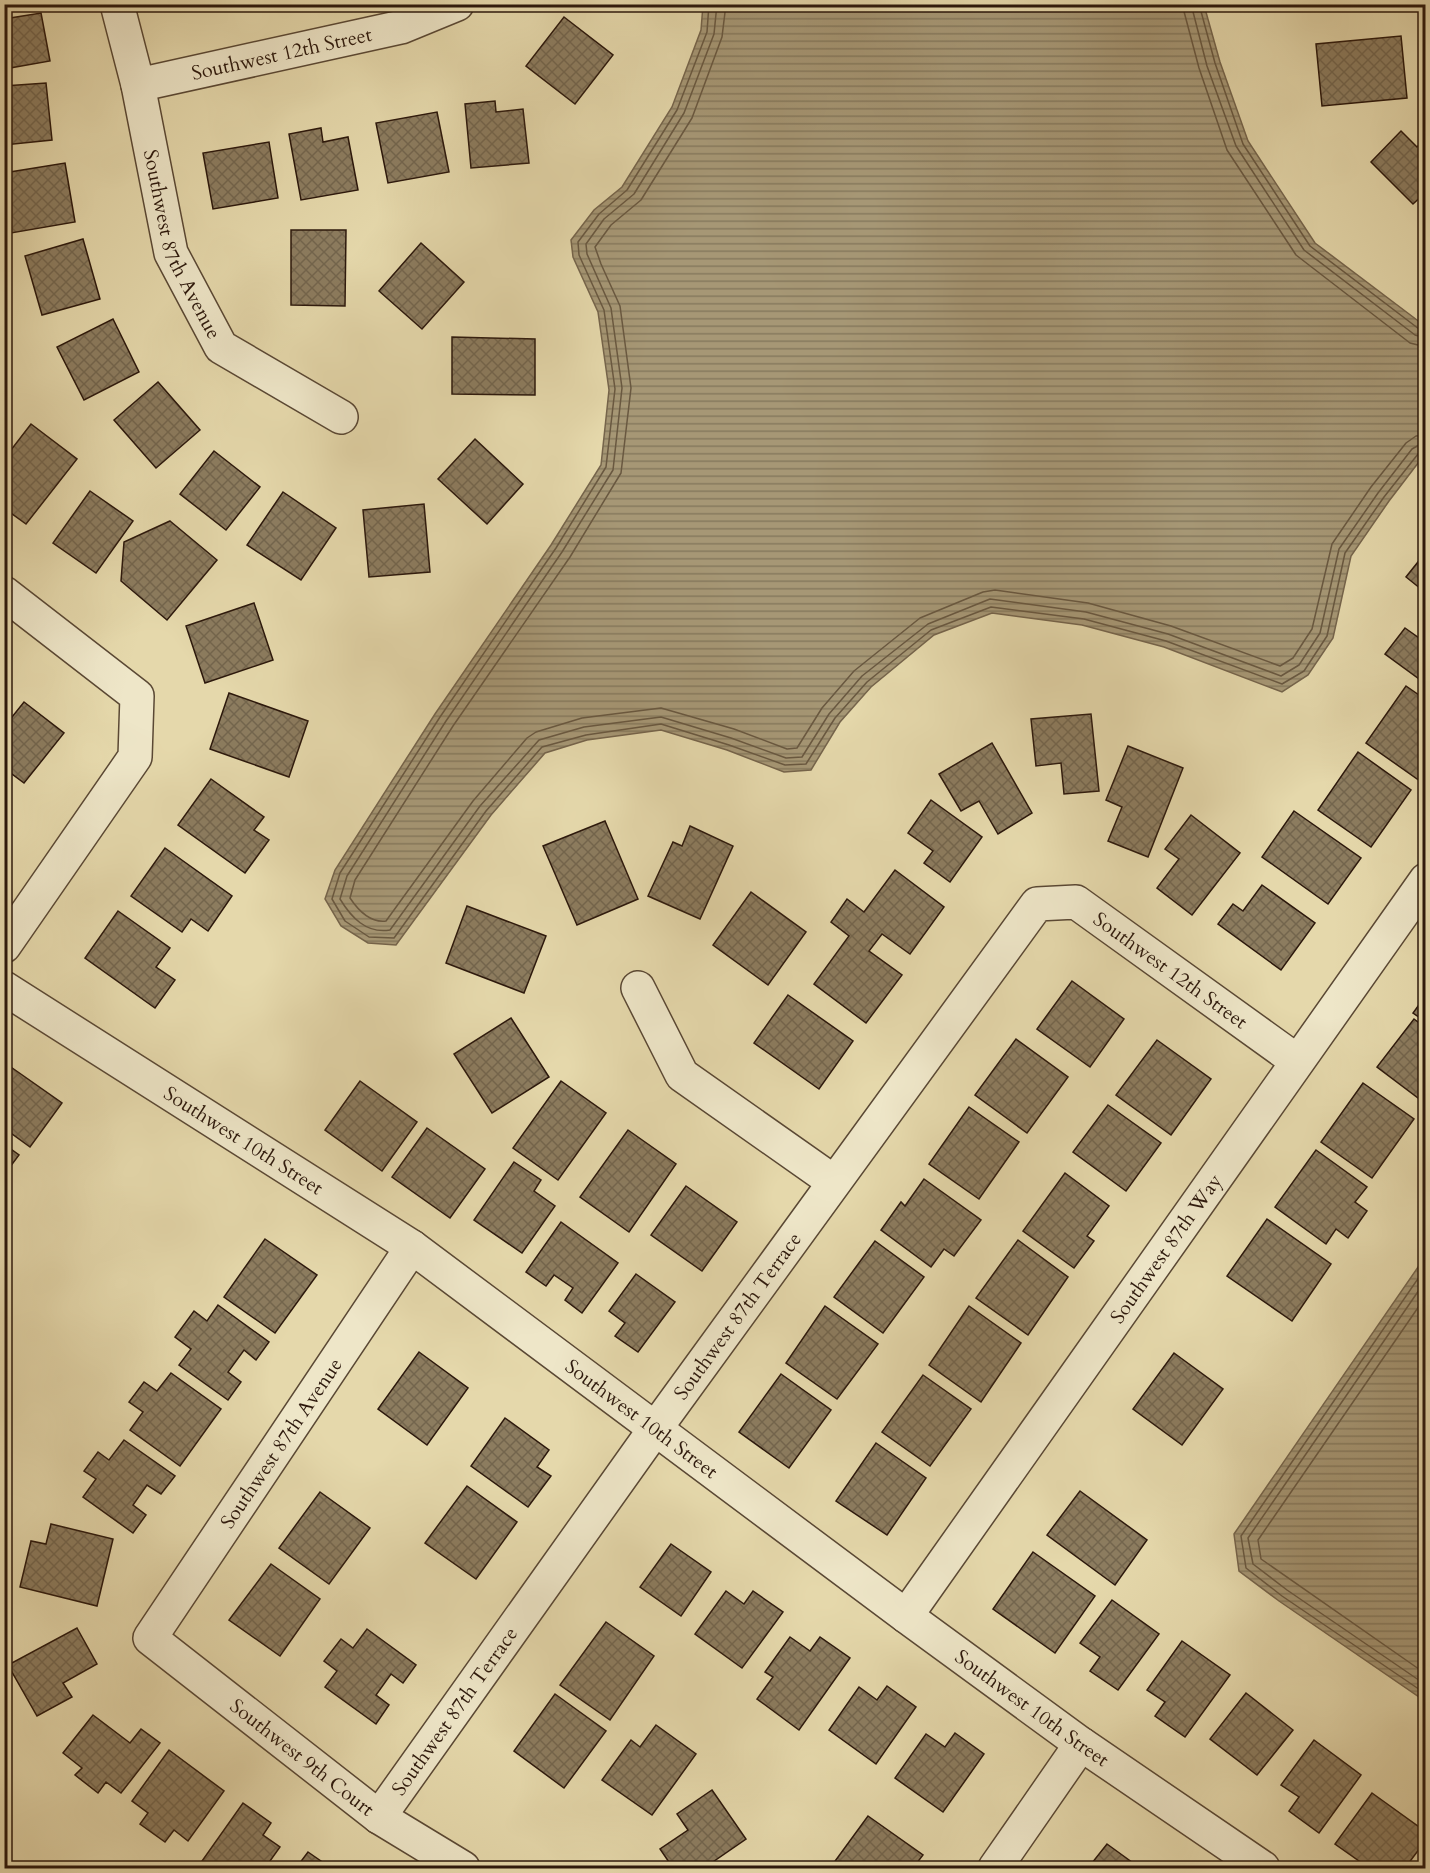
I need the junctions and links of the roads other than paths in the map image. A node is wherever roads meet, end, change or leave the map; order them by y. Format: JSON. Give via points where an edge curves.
{"nodes":[{"id":1,"x":117,"y":4,"type":"edge"},
{"id":2,"x":457,"y":4,"type":"edge"},
{"id":3,"x":138,"y":85,"type":"junction"},
{"id":4,"x":341,"y":417,"type":"dead end"},
{"id":5,"x":4,"y":593,"type":"edge"},
{"id":6,"x":1425,"y":880,"type":"edge"},
{"id":7,"x":1037,"y":904,"type":"joint"},
{"id":8,"x":4,"y":946,"type":"edge"},
{"id":9,"x":4,"y":988,"type":"edge"},
{"id":10,"x":638,"y":988,"type":"dead end"},
{"id":11,"x":1297,"y":1061,"type":"junction"},
{"id":12,"x":834,"y":1182,"type":"junction"},
{"id":13,"x":412,"y":1248,"type":"junction"},
{"id":14,"x":655,"y":1429,"type":"junction"},
{"id":15,"x":906,"y":1616,"type":"junction"},
{"id":16,"x":150,"y":1638,"type":"joint"},
{"id":17,"x":1081,"y":1744,"type":"junction"},
{"id":18,"x":379,"y":1817,"type":"junction"},
{"id":19,"x":463,"y":1869,"type":"edge"},
{"id":20,"x":994,"y":1869,"type":"edge"},
{"id":21,"x":1263,"y":1869,"type":"edge"}],
"edges":[{"from":1,"to":3,"type":"street","name":"Southwest 87th Avenue"},
{"from":2,"to":3,"type":"street","name":"Southwest 12th Street","via":[[401,27]]},
{"from":3,"to":4,"type":"street","name":"Southwest 87th Avenue","via":[[171,254],[221,347]]},
{"from":5,"to":8,"type":"street","via":[[137,696],[135,757]]},
{"from":6,"to":11,"type":"street","name":"Southwest 87th Way"},
{"from":7,"to":11,"type":"street","name":"Southwest 12th Street","via":[[1076,902]]},
{"from":7,"to":12,"type":"street","name":"Southwest 87th Terrace"},
{"from":9,"to":13,"type":"street","name":"Southwest 10th Street"},
{"from":10,"to":12,"type":"street","via":[[682,1075]]},
{"from":11,"to":15,"type":"street","name":"Southwest 87th Way"},
{"from":12,"to":14,"type":"street","name":"Southwest 87th Terrace"},
{"from":13,"to":14,"type":"street","name":"Southwest 10th Street"},
{"from":13,"to":16,"type":"street","name":"Southwest 87th Avenue"},
{"from":14,"to":15,"type":"street","name":"Southwest 10th Street"},
{"from":14,"to":18,"type":"street","name":"Southwest 87th Terrace"},
{"from":15,"to":17,"type":"street","name":"Southwest 10th Street"},
{"from":16,"to":18,"type":"street","name":"Southwest 9th Court"},
{"from":17,"to":20,"type":"street"},
{"from":17,"to":21,"type":"street","name":"Southwest 10th Street"},
{"from":18,"to":19,"type":"street","name":"Southwest 9th Court"}]}
